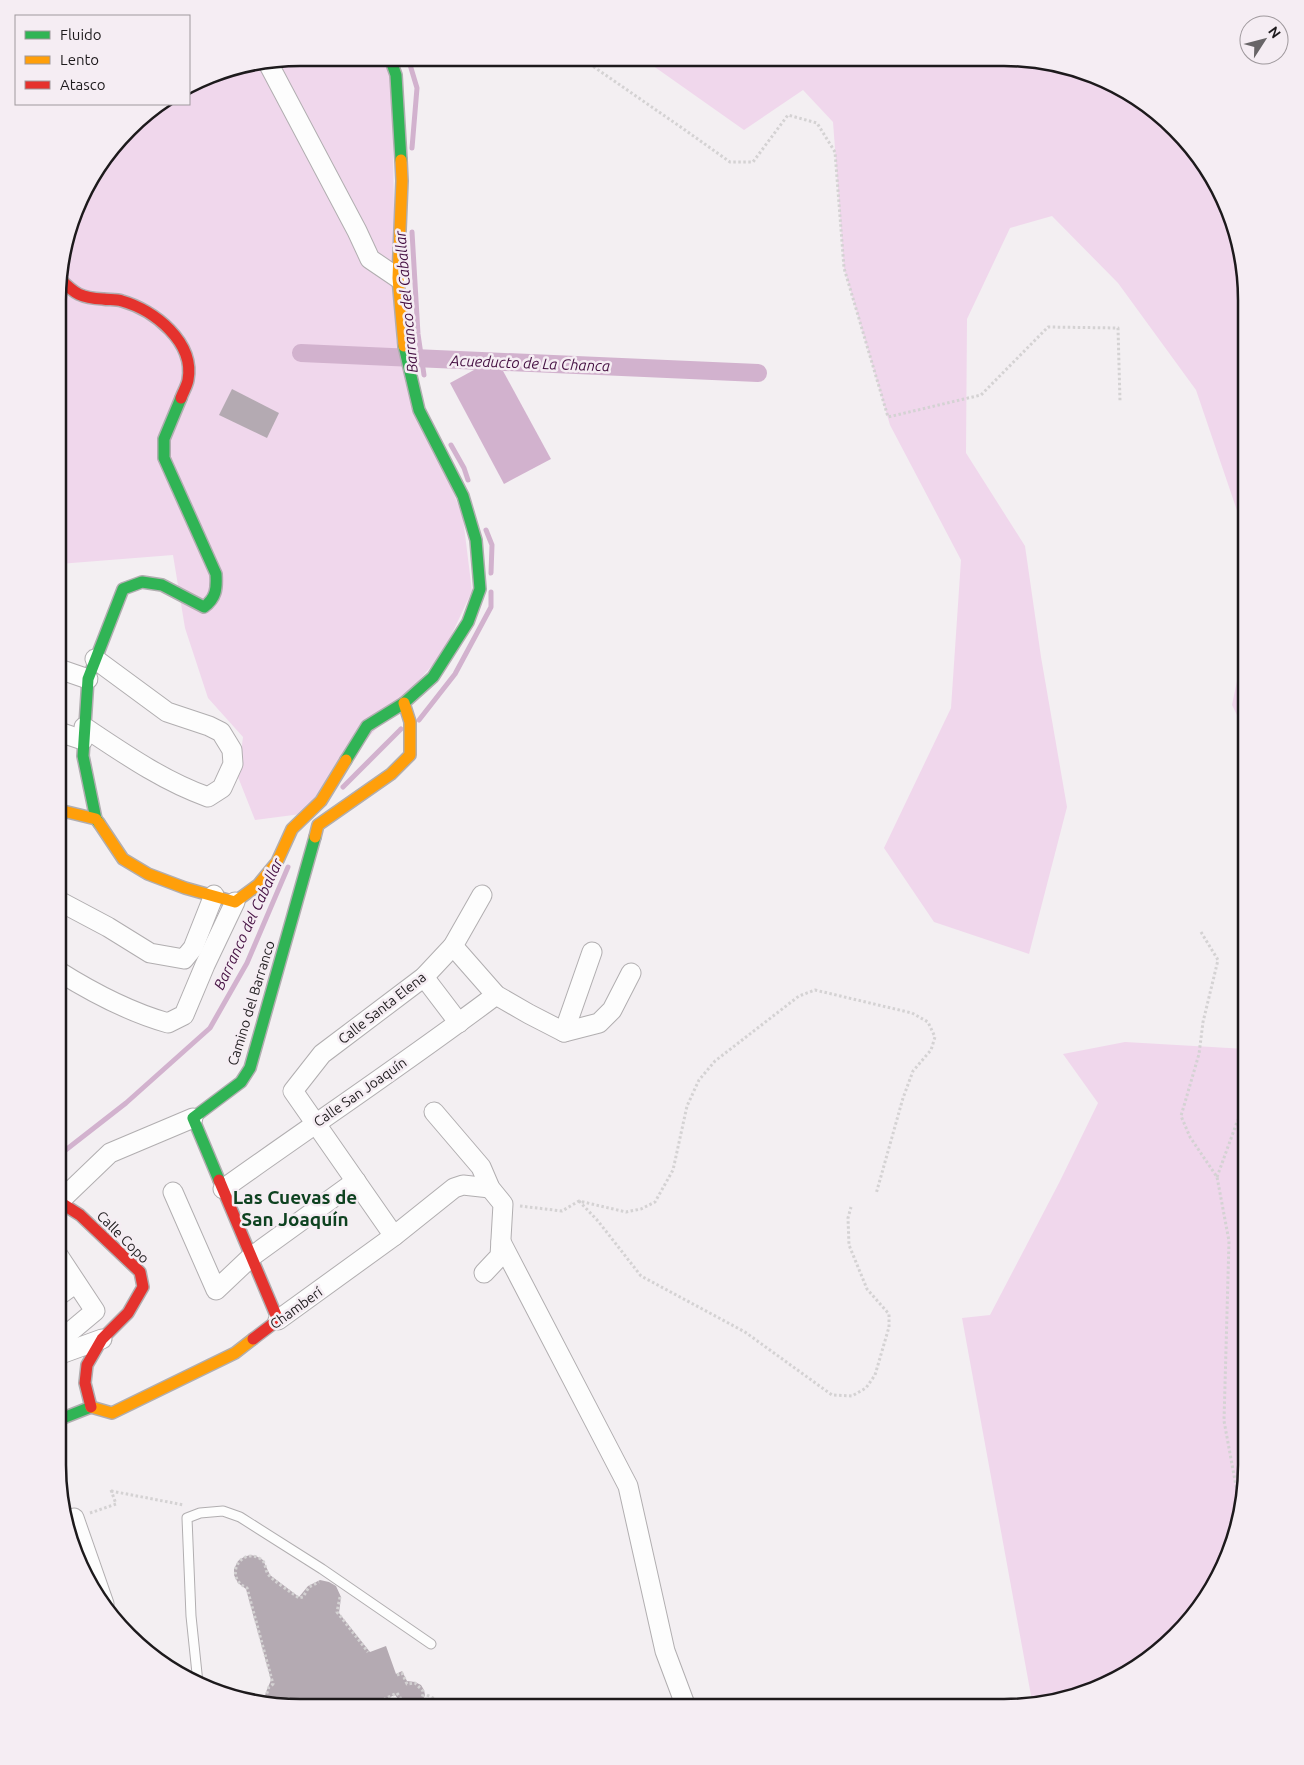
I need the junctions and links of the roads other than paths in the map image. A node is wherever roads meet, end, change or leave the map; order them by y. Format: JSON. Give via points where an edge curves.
{"nodes":[{"id":1,"x":393,"y":66,"type":"edge"},
{"id":2,"x":271,"y":68,"type":"edge"},
{"id":3,"x":398,"y":278,"type":"junction"},
{"id":4,"x":67,"y":286,"type":"edge"},
{"id":5,"x":95,"y":659,"type":"junction"},
{"id":6,"x":66,"y":671,"type":"edge"},
{"id":7,"x":88,"y":679,"type":"junction"},
{"id":8,"x":404,"y":703,"type":"junction"},
{"id":9,"x":66,"y":732,"type":"edge"},
{"id":10,"x":84,"y":733,"type":"junction"},
{"id":11,"x":66,"y":812,"type":"edge"},
{"id":12,"x":96,"y":819,"type":"junction"},
{"id":13,"x":214,"y":895,"type":"junction"},
{"id":14,"x":482,"y":896,"type":"dead end"},
{"id":15,"x":235,"y":902,"type":"junction"},
{"id":16,"x":66,"y":905,"type":"edge"},
{"id":17,"x":453,"y":946,"type":"junction"},
{"id":18,"x":592,"y":952,"type":"dead end"},
{"id":19,"x":632,"y":973,"type":"dead end"},
{"id":20,"x":66,"y":976,"type":"edge"},
{"id":21,"x":424,"y":977,"type":"junction"},
{"id":22,"x":496,"y":995,"type":"junction"},
{"id":23,"x":459,"y":1023,"type":"junction"},
{"id":24,"x":564,"y":1032,"type":"junction"},
{"id":25,"x":434,"y":1112,"type":"dead end"},
{"id":26,"x":193,"y":1118,"type":"junction"},
{"id":27,"x":315,"y":1123,"type":"junction"},
{"id":28,"x":356,"y":1180,"type":"junction"},
{"id":29,"x":490,"y":1188,"type":"junction"},
{"id":30,"x":223,"y":1189,"type":"junction"},
{"id":31,"x":173,"y":1192,"type":"dead end"},
{"id":32,"x":66,"y":1194,"type":"edge"},
{"id":33,"x":66,"y":1206,"type":"edge"},
{"id":34,"x":394,"y":1236,"type":"junction"},
{"id":35,"x":501,"y":1242,"type":"junction"},
{"id":36,"x":251,"y":1256,"type":"junction"},
{"id":37,"x":66,"y":1267,"type":"edge"},
{"id":38,"x":484,"y":1273,"type":"dead end"},
{"id":39,"x":76,"y":1283,"type":"junction"},
{"id":40,"x":66,"y":1290,"type":"edge"},
{"id":41,"x":278,"y":1320,"type":"junction"},
{"id":42,"x":66,"y":1335,"type":"edge"},
{"id":43,"x":102,"y":1339,"type":"junction"},
{"id":44,"x":66,"y":1352,"type":"edge"},
{"id":45,"x":91,"y":1408,"type":"junction"},
{"id":46,"x":66,"y":1417,"type":"edge"},
{"id":47,"x":74,"y":1518,"type":"road end"},
{"id":48,"x":94,"y":1574,"type":"edge"},
{"id":49,"x":431,"y":1644,"type":"dead end"},
{"id":50,"x":197,"y":1675,"type":"edge"},
{"id":51,"x":683,"y":1699,"type":"edge"}],
"edges":[{"from":1,"to":3,"type":"street","via":[[402,181]]},
{"from":2,"to":3,"type":"street","via":[[370,259]]},
{"from":3,"to":8,"type":"street","via":[[403,340],[419,410],[463,496],[476,540],[480,589],[468,622],[433,677]]},
{"from":4,"to":5,"type":"street","via":[[75,294],[120,300],[138,306],[160,320],[180,341],[188,361],[188,380],[164,439],[164,458],[216,574],[217,592],[204,607],[162,585],[142,582],[123,589]]},
{"from":5,"to":7,"type":"street"},
{"from":5,"to":10,"type":"street","via":[[167,712],[221,732],[232,750],[233,764],[222,788],[208,797]]},
{"from":6,"to":7,"type":"street"},
{"from":7,"to":10,"type":"street"},
{"from":8,"to":15,"type":"street","via":[[367,726],[322,801],[292,829],[277,862],[258,885]]},
{"from":8,"to":26,"type":"street","name":"Camino del Barranco","via":[[409,714],[410,755],[391,774],[318,824],[250,1068],[241,1082]]},
{"from":9,"to":10,"type":"street"},
{"from":10,"to":12,"type":"street","via":[[83,756]]},
{"from":11,"to":12,"type":"street"},
{"from":12,"to":13,"type":"street","via":[[123,860],[148,874]]},
{"from":13,"to":15,"type":"street"},
{"from":13,"to":16,"type":"street","via":[[193,948],[184,959],[150,953],[108,926]]},
{"from":14,"to":17,"type":"street","name":"Calle Santa Elena"},
{"from":15,"to":20,"type":"street","via":[[184,1015],[168,1023],[141,1015]]},
{"from":17,"to":21,"type":"street","name":"Calle Santa Elena"},
{"from":17,"to":22,"type":"street"},
{"from":18,"to":24,"type":"street"},
{"from":19,"to":24,"type":"street","via":[[612,1010],[599,1023]]},
{"from":21,"to":23,"type":"street"},
{"from":21,"to":27,"type":"street","name":"Calle Santa Elena","via":[[322,1054],[293,1092]]},
{"from":22,"to":23,"type":"street","name":"Calle San Joaquín"},
{"from":22,"to":24,"type":"street"},
{"from":23,"to":27,"type":"street","name":"Calle San Joaquín"},
{"from":25,"to":29,"type":"street","via":[[481,1166]]},
{"from":26,"to":30,"type":"street"},
{"from":26,"to":32,"type":"street","via":[[110,1153]]},
{"from":27,"to":28,"type":"street"},
{"from":27,"to":30,"type":"street","name":"Calle San Joaquín"},
{"from":28,"to":34,"type":"street"},
{"from":28,"to":36,"type":"street"},
{"from":29,"to":34,"type":"street","name":"Chamberí","via":[[463,1185],[454,1188]]},
{"from":29,"to":35,"type":"street","via":[[503,1204]]},
{"from":30,"to":36,"type":"street"},
{"from":31,"to":36,"type":"street","via":[[216,1290]]},
{"from":33,"to":43,"type":"street","name":"Calle Copo","via":[[140,1272],[143,1287],[128,1314]]},
{"from":34,"to":41,"type":"street","name":"Chamberí"},
{"from":35,"to":38,"type":"street","via":[[500,1256]]},
{"from":35,"to":51,"type":"street","via":[[628,1486],[665,1652]]},
{"from":36,"to":41,"type":"street"},
{"from":37,"to":39,"type":"street"},
{"from":39,"to":40,"type":"street"},
{"from":39,"to":42,"type":"street","via":[[95,1311]]},
{"from":41,"to":45,"type":"street","name":"Chamberí","via":[[235,1353],[112,1413]]},
{"from":43,"to":44,"type":"street"},
{"from":43,"to":45,"type":"street","name":"Calle Copo","via":[[87,1365],[85,1383]]},
{"from":45,"to":46,"type":"street"},
{"from":47,"to":48,"type":"street"},
{"from":49,"to":50,"type":"lane","via":[[240,1517],[223,1510],[200,1513],[187,1518]]}]}
